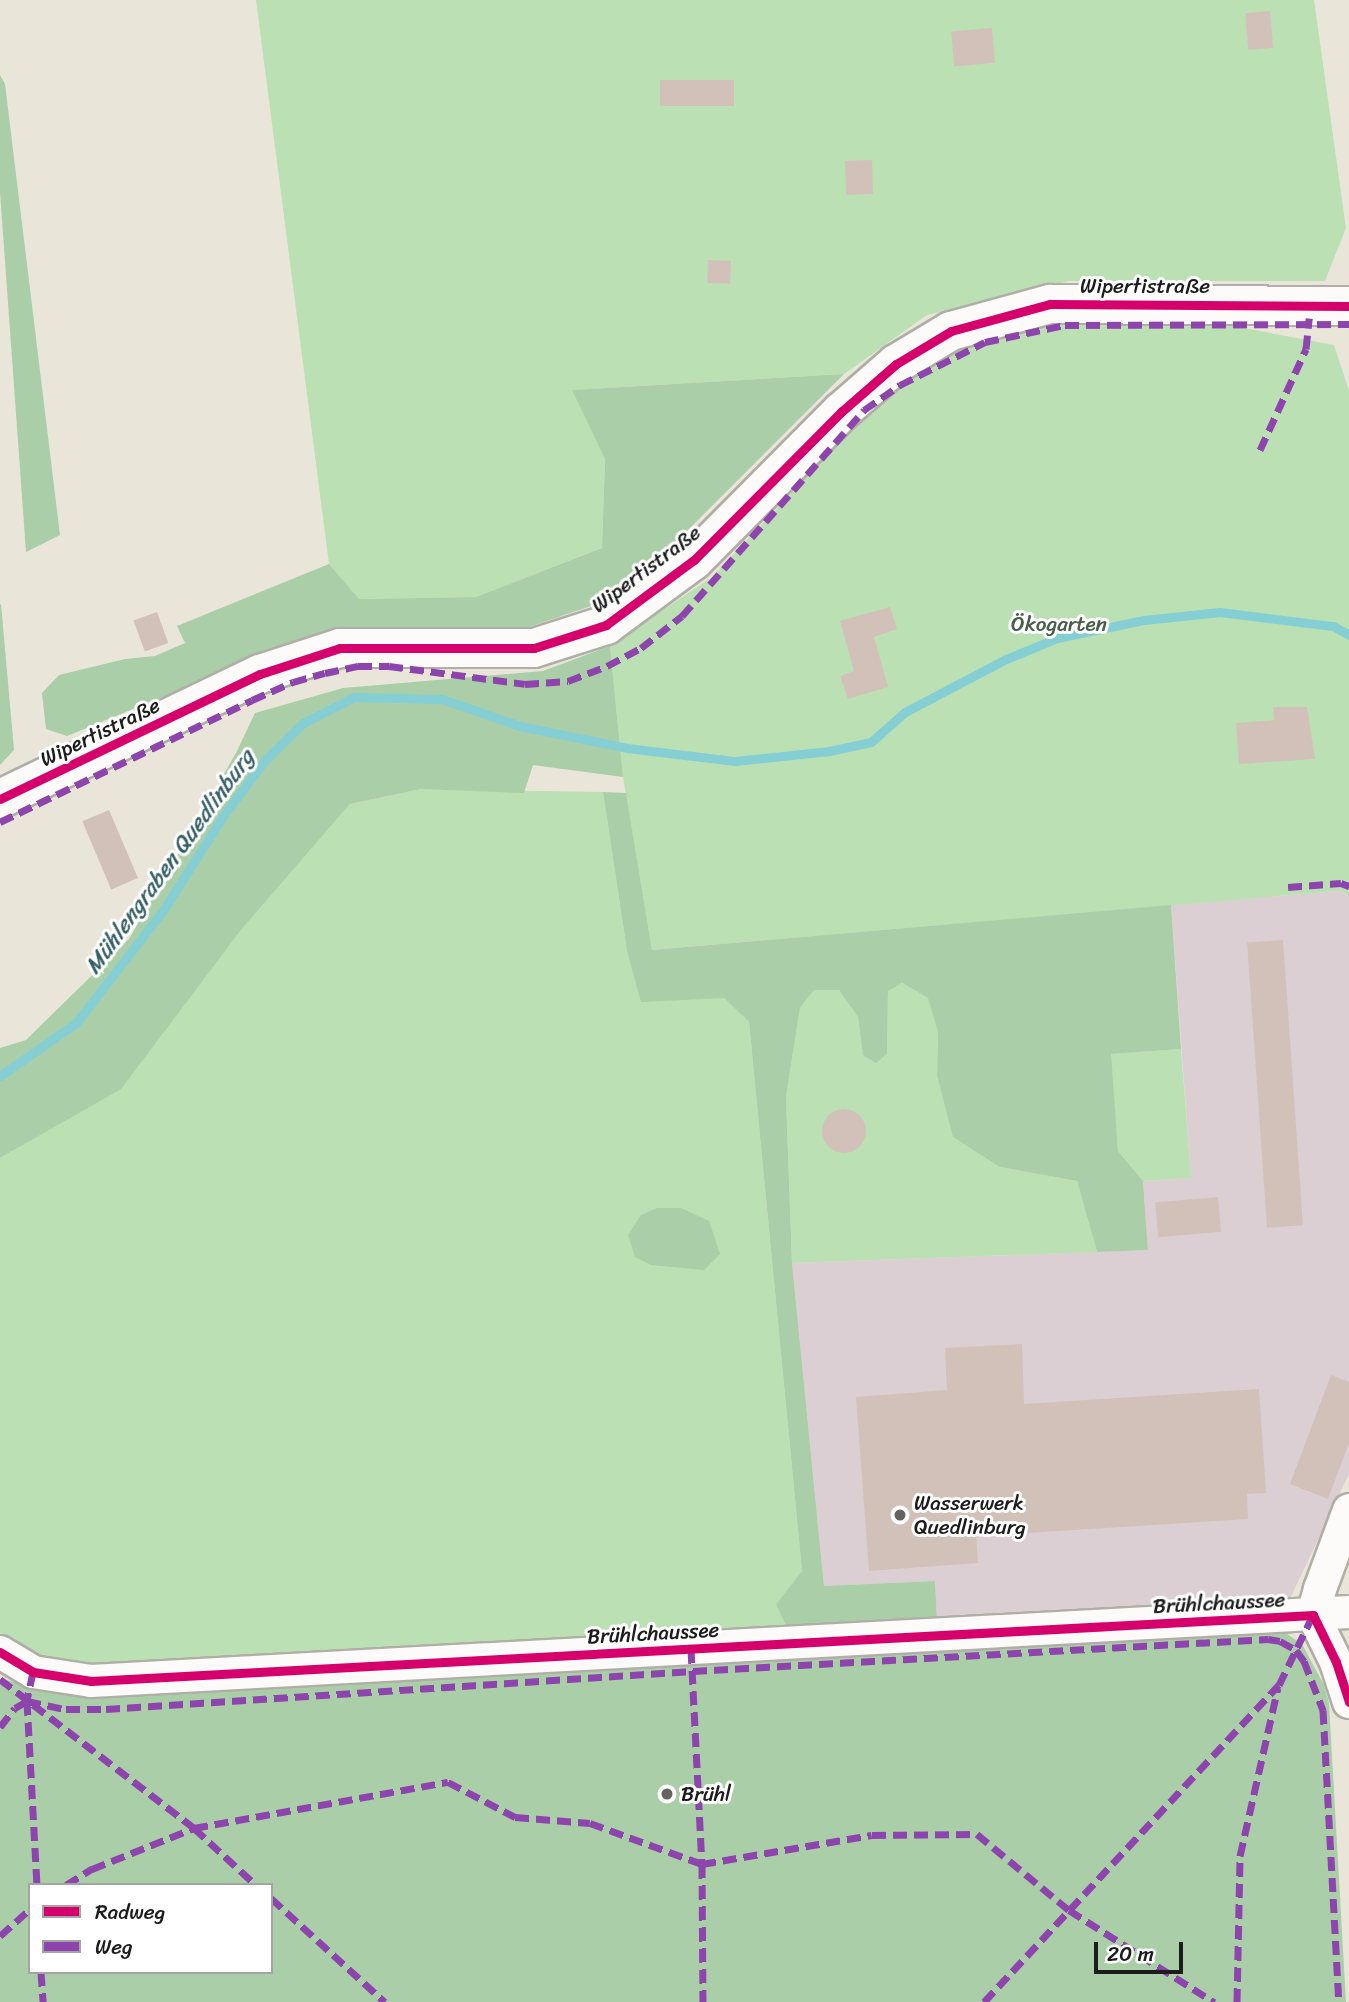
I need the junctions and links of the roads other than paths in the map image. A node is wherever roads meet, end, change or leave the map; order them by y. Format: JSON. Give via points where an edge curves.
{"nodes":[{"id":1,"x":1349,"y":306,"type":"edge"},
{"id":2,"x":0,"y":799,"type":"edge"},
{"id":3,"x":1349,"y":1510,"type":"edge"},
{"id":4,"x":1349,"y":1612,"type":"edge"},
{"id":5,"x":1313,"y":1615,"type":"junction"},
{"id":6,"x":0,"y":1653,"type":"edge"},
{"id":7,"x":1349,"y":1702,"type":"edge"}],
"edges":[{"from":1,"to":2,"type":"street","name":"Wipertistraße","via":[[1050,304],[951,331],[887,372],[694,560],[606,625],[534,648],[340,648],[260,674]]},
{"from":3,"to":5,"type":"street"},
{"from":4,"to":5,"type":"street","name":"Brühlchaussee"},
{"from":5,"to":6,"type":"street","name":"Brühlchaussee","via":[[90,1681],[33,1672]]},
{"from":5,"to":7,"type":"street"}]}
